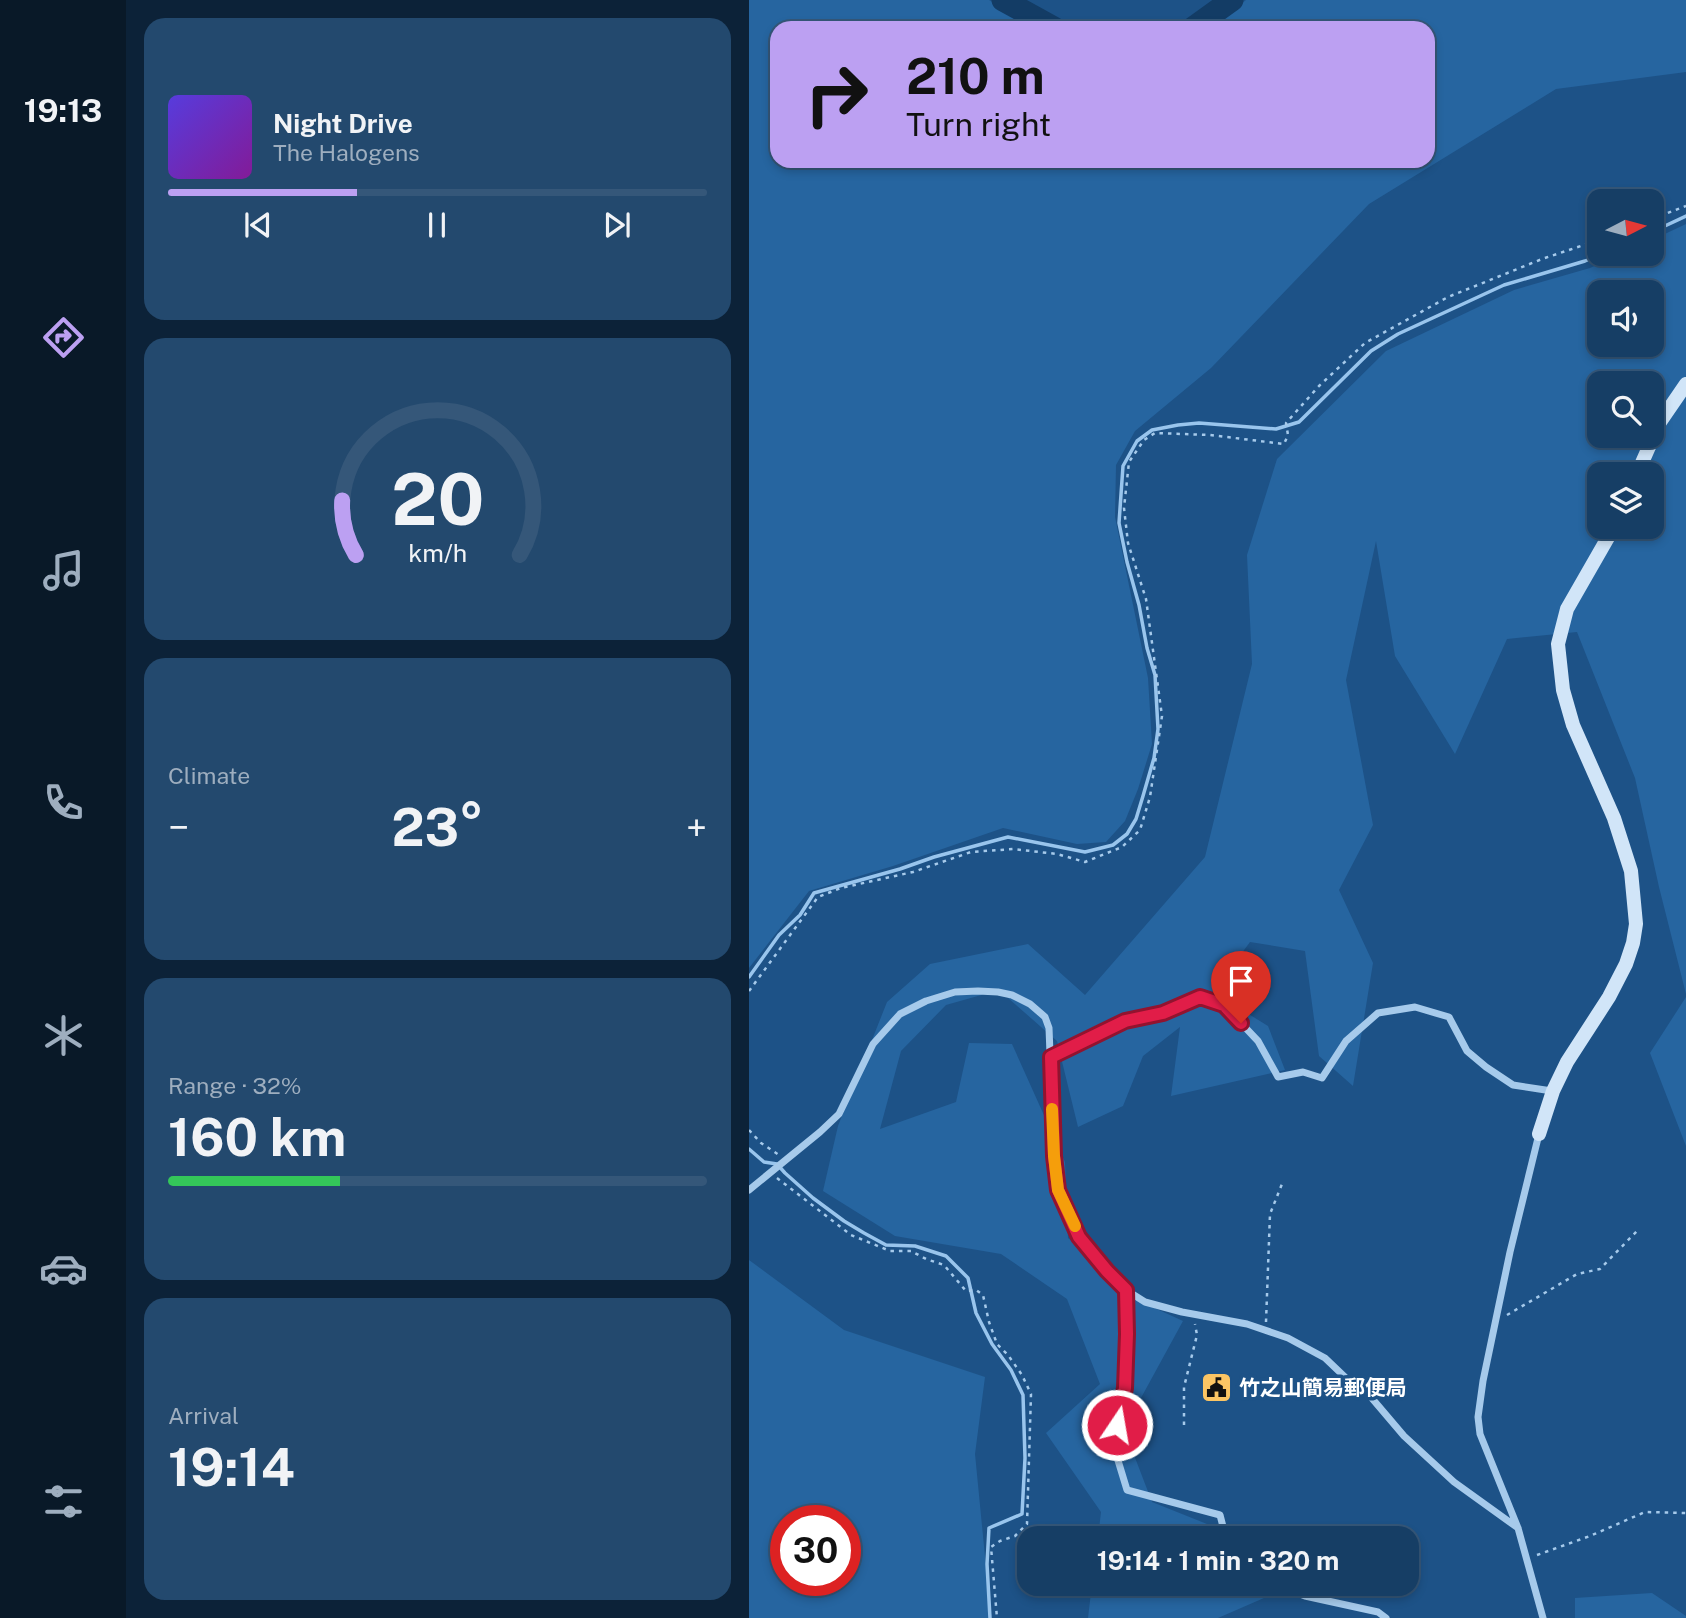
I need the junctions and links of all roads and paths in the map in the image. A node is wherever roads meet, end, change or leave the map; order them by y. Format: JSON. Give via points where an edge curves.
{"nodes":[{"id":1,"x":1686,"y":206,"type":"edge"},
{"id":2,"x":1664,"y":214,"type":"edge"},
{"id":3,"x":1587,"y":244,"type":"edge"},
{"id":4,"x":1686,"y":384,"type":"edge"},
{"id":5,"x":1642,"y":462,"type":"edge"},
{"id":6,"x":1607,"y":539,"type":"edge"},
{"id":7,"x":749,"y":991,"type":"edge"},
{"id":8,"x":1051,"y":1057,"type":"junction"},
{"id":9,"x":1553,"y":1091,"type":"junction"},
{"id":10,"x":749,"y":1130,"type":"edge"},
{"id":11,"x":1539,"y":1134,"type":"joint"},
{"id":12,"x":785,"y":1163,"type":"junction"},
{"id":13,"x":773,"y":1172,"type":"junction"},
{"id":14,"x":1282,"y":1184,"type":"dead end"},
{"id":15,"x":749,"y":1191,"type":"edge"},
{"id":16,"x":1638,"y":1230,"type":"dead end"},
{"id":17,"x":1126,"y":1290,"type":"junction"},
{"id":18,"x":1193,"y":1314,"type":"junction"},
{"id":19,"x":1495,"y":1322,"type":"junction"},
{"id":20,"x":1266,"y":1331,"type":"junction"},
{"id":21,"x":1184,"y":1424,"type":"dead end"},
{"id":22,"x":1686,"y":1513,"type":"edge"},
{"id":23,"x":1223,"y":1526,"type":"edge"},
{"id":24,"x":1518,"y":1528,"type":"junction"},
{"id":25,"x":1527,"y":1559,"type":"junction"},
{"id":26,"x":1305,"y":1596,"type":"edge"},
{"id":27,"x":997,"y":1618,"type":"edge"},
{"id":28,"x":1385,"y":1618,"type":"edge"},
{"id":29,"x":1543,"y":1618,"type":"edge"}],
"edges":[{"from":1,"to":2,"type":"path"},
{"from":3,"to":7,"type":"path","via":[[1448,297],[1365,344],[1286,423],[1284,444],[1154,433],[1144,440],[1129,462],[1124,508],[1128,543],[1146,599],[1162,716],[1150,797],[1140,830],[1122,847],[1085,862],[1057,853],[1013,849],[971,852],[818,897]]},
{"from":4,"to":5,"type":"street","via":[[1660,422]]},
{"from":6,"to":9,"type":"street","via":[[1567,609],[1558,644],[1573,725],[1614,818],[1631,871],[1636,924],[1626,964]]},
{"from":8,"to":9,"type":"street","via":[[1125,1021],[1163,1013],[1200,997],[1224,1005],[1258,1041],[1278,1077],[1303,1072],[1322,1078],[1346,1041],[1378,1013],[1415,1007],[1449,1017],[1467,1051],[1513,1085]]},
{"from":8,"to":12,"type":"street","via":[[1045,1017],[1012,995],[955,992],[926,1000],[900,1014],[873,1044],[839,1114]]},
{"from":8,"to":17,"type":"street","via":[[1058,1190],[1079,1237]]},
{"from":9,"to":11,"type":"street"},
{"from":10,"to":12,"type":"path"},
{"from":11,"to":19,"type":"street"},
{"from":12,"to":13,"type":"street"},
{"from":13,"to":15,"type":"street"},
{"from":13,"to":27,"type":"path","via":[[851,1235],[944,1265],[966,1291],[983,1295],[997,1344],[1031,1394],[1027,1524],[1016,1536],[991,1547]]},
{"from":14,"to":20,"type":"path","via":[[1270,1214]]},
{"from":16,"to":19,"type":"path","via":[[1599,1269],[1577,1274]]},
{"from":17,"to":18,"type":"street","via":[[1145,1302]]},
{"from":17,"to":23,"type":"street","via":[[1125,1388],[1113,1444],[1127,1490],[1220,1515]]},
{"from":18,"to":20,"type":"street"},
{"from":18,"to":21,"type":"path","via":[[1197,1335],[1184,1387]]},
{"from":19,"to":24,"type":"street","via":[[1478,1417],[1480,1434]]},
{"from":20,"to":24,"type":"street","via":[[1325,1359],[1370,1396],[1404,1436],[1454,1482]]},
{"from":22,"to":25,"type":"path","via":[[1645,1512]]},
{"from":24,"to":25,"type":"street"},
{"from":25,"to":29,"type":"street"},
{"from":26,"to":28,"type":"street","via":[[1378,1612]]}]}
